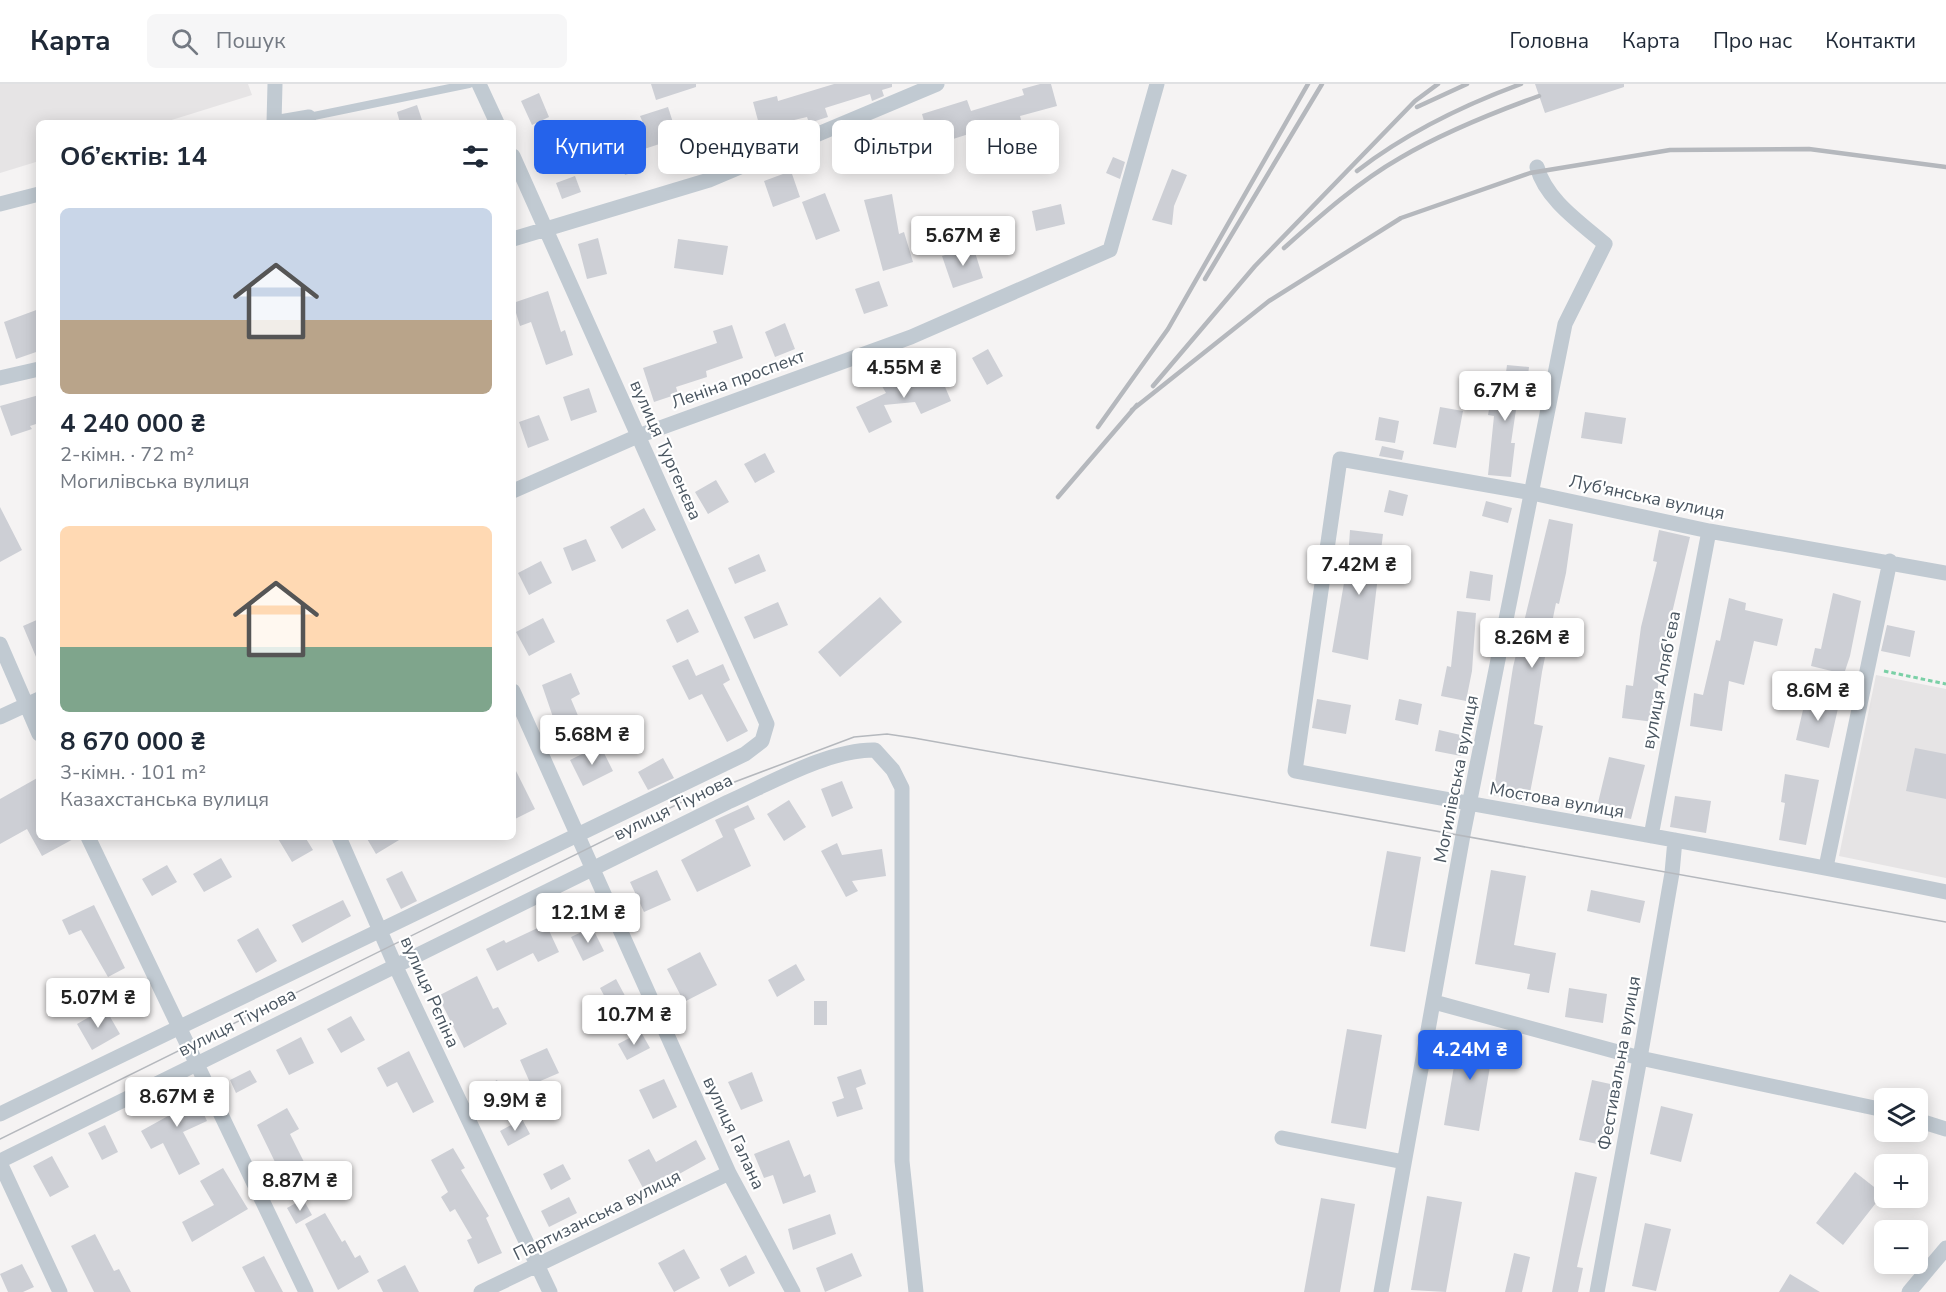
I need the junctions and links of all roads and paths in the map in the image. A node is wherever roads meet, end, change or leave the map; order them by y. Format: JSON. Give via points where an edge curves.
{"nodes":[{"id":1,"x":275,"y":84,"type":"edge"},
{"id":2,"x":469,"y":84,"type":"edge"},
{"id":3,"x":479,"y":84,"type":"edge"},
{"id":4,"x":937,"y":84,"type":"edge"},
{"id":5,"x":1156,"y":84,"type":"edge"},
{"id":6,"x":309,"y":117,"type":"joint"},
{"id":7,"x":274,"y":120,"type":"edge"},
{"id":8,"x":292,"y":120,"type":"edge"},
{"id":9,"x":496,"y":120,"type":"edge"},
{"id":10,"x":516,"y":162,"type":"edge"},
{"id":11,"x":1537,"y":167,"type":"dead end"},
{"id":12,"x":36,"y":195,"type":"edge"},
{"id":13,"x":0,"y":204,"type":"edge"},
{"id":14,"x":548,"y":229,"type":"junction"},
{"id":15,"x":516,"y":238,"type":"edge"},
{"id":16,"x":36,"y":370,"type":"edge"},
{"id":17,"x":0,"y":378,"type":"edge"},
{"id":18,"x":638,"y":436,"type":"junction"},
{"id":19,"x":1340,"y":459,"type":"joint"},
{"id":20,"x":516,"y":490,"type":"edge"},
{"id":21,"x":1532,"y":493,"type":"junction"},
{"id":22,"x":1709,"y":531,"type":"junction"},
{"id":23,"x":1890,"y":561,"type":"junction"},
{"id":24,"x":1946,"y":573,"type":"edge"},
{"id":25,"x":0,"y":644,"type":"edge"},
{"id":26,"x":1867,"y":668,"type":"junction"},
{"id":27,"x":1946,"y":684,"type":"edge"},
{"id":28,"x":516,"y":699,"type":"edge"},
{"id":29,"x":32,"y":702,"type":"edge"},
{"id":30,"x":0,"y":717,"type":"edge"},
{"id":31,"x":36,"y":720,"type":"edge"},
{"id":32,"x":745,"y":754,"type":"joint"},
{"id":33,"x":1470,"y":805,"type":"junction"},
{"id":34,"x":577,"y":834,"type":"junction"},
{"id":35,"x":1651,"y":836,"type":"junction"},
{"id":36,"x":89,"y":840,"type":"edge"},
{"id":37,"x":340,"y":840,"type":"edge"},
{"id":38,"x":1675,"y":840,"type":"junction"},
{"id":39,"x":1826,"y":867,"type":"junction"},
{"id":40,"x":591,"y":869,"type":"junction"},
{"id":41,"x":1946,"y":892,"type":"edge"},
{"id":42,"x":381,"y":931,"type":"junction"},
{"id":43,"x":395,"y":965,"type":"junction"},
{"id":44,"x":1434,"y":1002,"type":"junction"},
{"id":45,"x":179,"y":1028,"type":"junction"},
{"id":46,"x":1640,"y":1058,"type":"junction"},
{"id":47,"x":198,"y":1063,"type":"junction"},
{"id":48,"x":1874,"y":1108,"type":"edge"},
{"id":49,"x":0,"y":1114,"type":"edge"},
{"id":50,"x":1928,"y":1123,"type":"edge"},
{"id":51,"x":1946,"y":1129,"type":"edge"},
{"id":52,"x":1282,"y":1138,"type":"dead end"},
{"id":53,"x":0,"y":1162,"type":"edge"},
{"id":54,"x":1404,"y":1162,"type":"junction"},
{"id":55,"x":729,"y":1173,"type":"junction"},
{"id":56,"x":1946,"y":1248,"type":"edge"},
{"id":57,"x":538,"y":1265,"type":"junction"},
{"id":58,"x":60,"y":1292,"type":"edge"},
{"id":59,"x":306,"y":1292,"type":"edge"},
{"id":60,"x":481,"y":1292,"type":"edge"},
{"id":61,"x":550,"y":1292,"type":"edge"},
{"id":62,"x":793,"y":1292,"type":"edge"},
{"id":63,"x":916,"y":1292,"type":"edge"},
{"id":64,"x":1381,"y":1292,"type":"edge"},
{"id":65,"x":1597,"y":1292,"type":"edge"},
{"id":66,"x":1909,"y":1292,"type":"edge"}],
"edges":[{"from":1,"to":7,"type":"street"},
{"from":2,"to":6,"type":"lane"},
{"from":3,"to":9,"type":"street"},
{"from":4,"to":14,"type":"street","via":[[709,180]]},
{"from":5,"to":18,"type":"street","name":"Леніна проспект","via":[[1110,250],[910,337]]},
{"from":6,"to":8,"type":"street"},
{"from":10,"to":14,"type":"street","name":"вулиця Тургенєва"},
{"from":11,"to":21,"type":"street","name":"Могилівська вулиця","via":[[1544,183],[1572,216],[1605,244],[1565,324]]},
{"from":12,"to":13,"type":"street"},
{"from":14,"to":15,"type":"street"},
{"from":14,"to":18,"type":"street","name":"вулиця Тургенєва"},
{"from":16,"to":17,"type":"street"},
{"from":18,"to":20,"type":"street","name":"Леніна проспект"},
{"from":18,"to":32,"type":"street","name":"вулиця Тургенєва","via":[[766,724],[762,741]]},
{"from":19,"to":21,"type":"street","name":"Луб'янська вулиця"},
{"from":19,"to":33,"type":"street","name":"Мостова вулиця","via":[[1295,771]]},
{"from":21,"to":22,"type":"street","name":"Луб'янська вулиця"},
{"from":21,"to":33,"type":"street","name":"Могилівська вулиця"},
{"from":22,"to":23,"type":"street","name":"Луб'янська вулиця"},
{"from":22,"to":35,"type":"street","name":"вулиця Аляб'єва"},
{"from":23,"to":24,"type":"street","name":"Луб'янська вулиця"},
{"from":23,"to":26,"type":"street"},
{"from":25,"to":29,"type":"street"},
{"from":26,"to":27,"type":"path"},
{"from":26,"to":39,"type":"street"},
{"from":28,"to":34,"type":"street","name":"вулиця Галана"},
{"from":29,"to":30,"type":"street"},
{"from":29,"to":31,"type":"street"},
{"from":32,"to":34,"type":"street","name":"вулиця Тіунова"},
{"from":33,"to":35,"type":"street","name":"Мостова вулиця"},
{"from":33,"to":44,"type":"street","name":"Могилівська вулиця"},
{"from":34,"to":40,"type":"street","name":"вулиця Галана"},
{"from":34,"to":42,"type":"street","name":"вулиця Тіунова"},
{"from":35,"to":38,"type":"street","name":"Мостова вулиця"},
{"from":36,"to":45,"type":"street"},
{"from":37,"to":42,"type":"street","name":"вулиця Рєпіна"},
{"from":38,"to":39,"type":"street","name":"Мостова вулиця"},
{"from":38,"to":46,"type":"street","name":"Фестивальна вулиця"},
{"from":39,"to":41,"type":"street","name":"Мостова вулиця"},
{"from":40,"to":43,"type":"street","name":"вулиця Тіунова"},
{"from":40,"to":55,"type":"street","name":"вулиця Галана"},
{"from":40,"to":63,"type":"street","name":"вулиця Тіунова","via":[[728,801],[856,750],[875,750],[893,771],[902,788],[902,1161]]},
{"from":42,"to":43,"type":"street","name":"вулиця Рєпіна"},
{"from":42,"to":45,"type":"street","name":"вулиця Тіунова"},
{"from":43,"to":47,"type":"street","name":"вулиця Тіунова"},
{"from":43,"to":57,"type":"street","name":"вулиця Рєпіна"},
{"from":44,"to":46,"type":"street"},
{"from":44,"to":54,"type":"street","name":"Могилівська вулиця"},
{"from":45,"to":47,"type":"street"},
{"from":45,"to":49,"type":"street","name":"вулиця Тіунова"},
{"from":46,"to":48,"type":"street"},
{"from":46,"to":65,"type":"street","name":"Фестивальна вулиця"},
{"from":47,"to":53,"type":"street","name":"вулиця Тіунова"},
{"from":47,"to":59,"type":"street"},
{"from":50,"to":51,"type":"street"},
{"from":52,"to":54,"type":"street"},
{"from":53,"to":58,"type":"street"},
{"from":54,"to":64,"type":"street","name":"Могилівська вулиця"},
{"from":55,"to":57,"type":"street","name":"Партизанська вулиця"},
{"from":55,"to":62,"type":"street","name":"вулиця Галана"},
{"from":56,"to":66,"type":"street"},
{"from":57,"to":60,"type":"street","name":"Партизанська вулиця"},
{"from":57,"to":61,"type":"street","name":"вулиця Рєпіна"}]}
